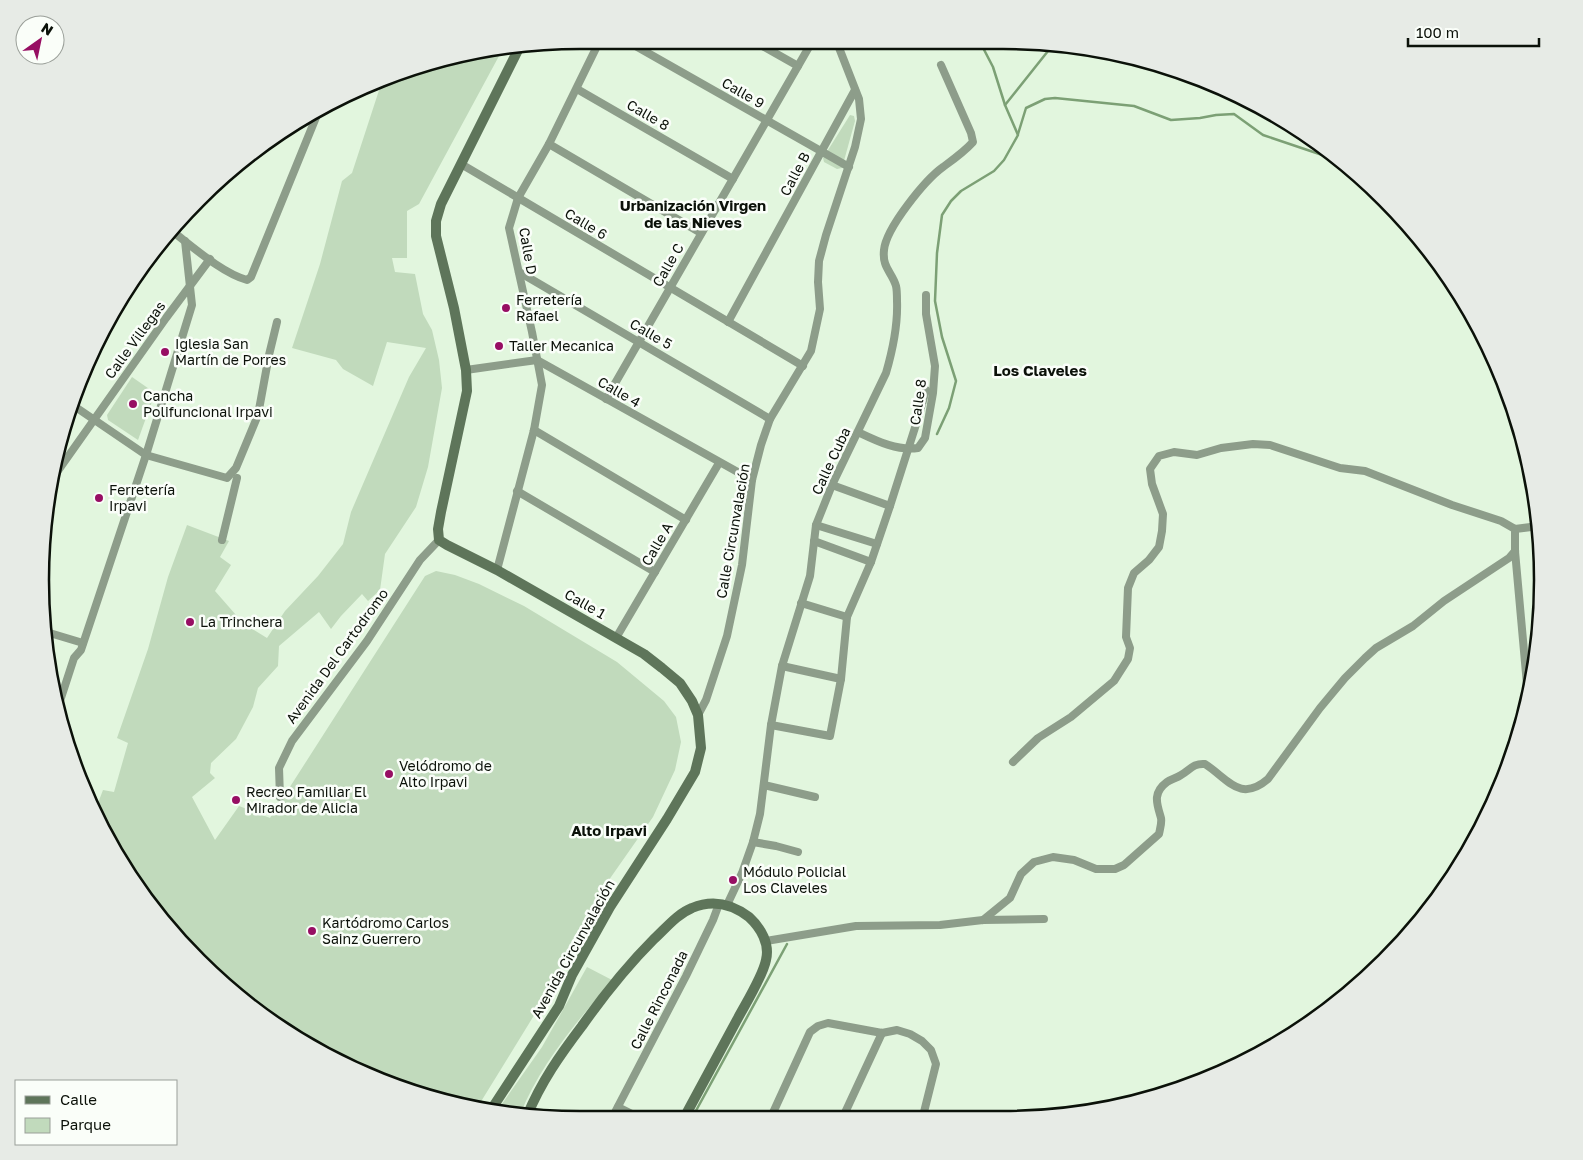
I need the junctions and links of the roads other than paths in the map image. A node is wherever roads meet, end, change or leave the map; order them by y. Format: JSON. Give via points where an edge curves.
{"nodes":[{"id":1,"x":596,"y":49,"type":"edge"},
{"id":2,"x":641,"y":49,"type":"edge"},
{"id":3,"x":768,"y":49,"type":"edge"},
{"id":4,"x":808,"y":49,"type":"edge"},
{"id":5,"x":839,"y":49,"type":"edge"},
{"id":6,"x":517,"y":52,"type":"edge"},
{"id":7,"x":941,"y":65,"type":"dead end"},
{"id":8,"x":798,"y":66,"type":"junction"},
{"id":9,"x":576,"y":88,"type":"junction"},
{"id":10,"x":855,"y":90,"type":"junction"},
{"id":11,"x":314,"y":120,"type":"edge"},
{"id":12,"x":766,"y":121,"type":"junction"},
{"id":13,"x":548,"y":144,"type":"junction"},
{"id":14,"x":821,"y":151,"type":"junction"},
{"id":15,"x":461,"y":164,"type":"junction"},
{"id":16,"x":849,"y":167,"type":"junction"},
{"id":17,"x":733,"y":179,"type":"junction"},
{"id":18,"x":518,"y":198,"type":"junction"},
{"id":19,"x":701,"y":233,"type":"junction"},
{"id":20,"x":177,"y":235,"type":"edge"},
{"id":21,"x":185,"y":241,"type":"junction"},
{"id":22,"x":210,"y":259,"type":"junction"},
{"id":23,"x":519,"y":272,"type":"junction"},
{"id":24,"x":190,"y":286,"type":"junction"},
{"id":25,"x":670,"y":288,"type":"junction"},
{"id":26,"x":926,"y":295,"type":"dead end"},
{"id":27,"x":277,"y":322,"type":"dead end"},
{"id":28,"x":728,"y":322,"type":"junction"},
{"id":29,"x":639,"y":342,"type":"junction"},
{"id":30,"x":537,"y":360,"type":"junction"},
{"id":31,"x":803,"y":366,"type":"junction"},
{"id":32,"x":466,"y":370,"type":"junction"},
{"id":33,"x":926,"y":390,"type":"dead end"},
{"id":34,"x":606,"y":399,"type":"junction"},
{"id":35,"x":77,"y":408,"type":"edge"},
{"id":36,"x":770,"y":419,"type":"junction"},
{"id":37,"x":93,"y":420,"type":"junction"},
{"id":38,"x":534,"y":430,"type":"junction"},
{"id":39,"x":858,"y":432,"type":"junction"},
{"id":40,"x":908,"y":449,"type":"junction"},
{"id":41,"x":146,"y":455,"type":"junction"},
{"id":42,"x":720,"y":463,"type":"junction"},
{"id":43,"x":62,"y":465,"type":"edge"},
{"id":44,"x":234,"y":477,"type":"junction"},
{"id":45,"x":752,"y":480,"type":"junction"},
{"id":46,"x":832,"y":485,"type":"junction"},
{"id":47,"x":517,"y":491,"type":"junction"},
{"id":48,"x":890,"y":506,"type":"junction"},
{"id":49,"x":686,"y":520,"type":"junction"},
{"id":50,"x":816,"y":525,"type":"junction"},
{"id":51,"x":1531,"y":527,"type":"edge"},
{"id":52,"x":1515,"y":529,"type":"junction"},
{"id":53,"x":222,"y":540,"type":"dead end"},
{"id":54,"x":439,"y":540,"type":"junction"},
{"id":55,"x":814,"y":541,"type":"junction"},
{"id":56,"x":877,"y":544,"type":"junction"},
{"id":57,"x":1515,"y":551,"type":"junction"},
{"id":58,"x":871,"y":562,"type":"junction"},
{"id":59,"x":496,"y":570,"type":"junction"},
{"id":60,"x":655,"y":572,"type":"junction"},
{"id":61,"x":801,"y":603,"type":"junction"},
{"id":62,"x":847,"y":618,"type":"junction"},
{"id":63,"x":52,"y":634,"type":"edge"},
{"id":64,"x":616,"y":638,"type":"junction"},
{"id":65,"x":82,"y":643,"type":"junction"},
{"id":66,"x":782,"y":666,"type":"junction"},
{"id":67,"x":1526,"y":673,"type":"edge"},
{"id":68,"x":841,"y":679,"type":"junction"},
{"id":69,"x":62,"y":695,"type":"edge"},
{"id":70,"x":698,"y":715,"type":"junction"},
{"id":71,"x":771,"y":725,"type":"junction"},
{"id":72,"x":1013,"y":762,"type":"dead end"},
{"id":73,"x":764,"y":785,"type":"junction"},
{"id":74,"x":280,"y":797,"type":"dead end"},
{"id":75,"x":815,"y":797,"type":"dead end"},
{"id":76,"x":753,"y":842,"type":"junction"},
{"id":77,"x":798,"y":852,"type":"dead end"},
{"id":78,"x":723,"y":904,"type":"junction"},
{"id":79,"x":1044,"y":919,"type":"dead end"},
{"id":80,"x":983,"y":920,"type":"junction"},
{"id":81,"x":766,"y":941,"type":"junction"},
{"id":82,"x":882,"y":1033,"type":"junction"},
{"id":83,"x":495,"y":1104,"type":"edge"},
{"id":84,"x":618,"y":1107,"type":"junction"},
{"id":85,"x":530,"y":1109,"type":"edge"},
{"id":86,"x":616,"y":1111,"type":"edge"},
{"id":87,"x":626,"y":1111,"type":"edge"},
{"id":88,"x":688,"y":1111,"type":"edge"},
{"id":89,"x":774,"y":1111,"type":"edge"},
{"id":90,"x":846,"y":1111,"type":"edge"},
{"id":91,"x":924,"y":1111,"type":"edge"}],
"edges":[{"from":1,"to":9,"type":"street","name":"Calle D"},
{"from":2,"to":12,"type":"street","name":"Calle 9"},
{"from":3,"to":8,"type":"street"},
{"from":4,"to":8,"type":"street","name":"Calle C"},
{"from":5,"to":10,"type":"street","name":"Calle Circunvalación"},
{"from":6,"to":15,"type":"street"},
{"from":7,"to":39,"type":"street","name":"Calle Cuba","via":[[973,142],[920,190],[893,226],[884,248],[883,260],[896,285],[897,323],[886,373]]},
{"from":8,"to":12,"type":"street","name":"Calle C"},
{"from":9,"to":13,"type":"street","name":"Calle D"},
{"from":9,"to":17,"type":"street","name":"Calle 8"},
{"from":10,"to":14,"type":"street","name":"Calle B"},
{"from":10,"to":16,"type":"street","name":"Calle Circunvalación","via":[[860,99],[861,119]]},
{"from":11,"to":22,"type":"street","via":[[251,277],[247,280],[240,278]]},
{"from":12,"to":14,"type":"street","name":"Calle 9"},
{"from":12,"to":17,"type":"street","name":"Calle C"},
{"from":13,"to":18,"type":"street","name":"Calle D"},
{"from":13,"to":19,"type":"street"},
{"from":14,"to":16,"type":"street","name":"Calle 9"},
{"from":14,"to":28,"type":"street","name":"Calle B"},
{"from":15,"to":18,"type":"street","name":"Calle 6"},
{"from":15,"to":32,"type":"street","via":[[441,204],[436,236]]},
{"from":16,"to":31,"type":"street","name":"Calle Circunvalación","via":[[819,261],[819,317],[811,351]]},
{"from":17,"to":19,"type":"street","name":"Calle C"},
{"from":18,"to":23,"type":"street","name":"Calle D","via":[[509,228]]},
{"from":18,"to":25,"type":"street","name":"Calle 6"},
{"from":19,"to":25,"type":"street","name":"Calle C"},
{"from":20,"to":21,"type":"street"},
{"from":21,"to":22,"type":"street"},
{"from":21,"to":24,"type":"street"},
{"from":22,"to":24,"type":"street","name":"Calle Villegas"},
{"from":23,"to":29,"type":"street","name":"Calle 5"},
{"from":23,"to":30,"type":"street","name":"Calle D"},
{"from":24,"to":37,"type":"street","name":"Calle Villegas"},
{"from":24,"to":41,"type":"street","via":[[192,305]]},
{"from":25,"to":28,"type":"street","name":"Calle 6"},
{"from":25,"to":29,"type":"street","name":"Calle C"},
{"from":26,"to":40,"type":"street","name":"Calle 8","via":[[935,366],[933,393],[925,438],[918,448]]},
{"from":27,"to":44,"type":"street","via":[[258,416]]},
{"from":28,"to":31,"type":"street","name":"Calle 6"},
{"from":29,"to":34,"type":"street","name":"Calle C"},
{"from":29,"to":36,"type":"street","name":"Calle 5"},
{"from":30,"to":32,"type":"street"},
{"from":30,"to":34,"type":"street","name":"Calle 4"},
{"from":30,"to":38,"type":"street","name":"Calle D","via":[[542,385]]},
{"from":31,"to":36,"type":"street","name":"Calle Circunvalación"},
{"from":32,"to":54,"type":"street","via":[[467,391],[441,512]]},
{"from":33,"to":40,"type":"street"},
{"from":34,"to":42,"type":"street","name":"Calle 4"},
{"from":35,"to":37,"type":"street"},
{"from":36,"to":45,"type":"street","name":"Calle Circunvalación"},
{"from":37,"to":41,"type":"street"},
{"from":37,"to":43,"type":"street","name":"Calle Villegas"},
{"from":38,"to":47,"type":"street","name":"Calle D"},
{"from":38,"to":49,"type":"street"},
{"from":39,"to":40,"type":"street","via":[[897,448]]},
{"from":39,"to":46,"type":"street","name":"Calle Cuba"},
{"from":40,"to":48,"type":"street"},
{"from":41,"to":44,"type":"street","via":[[222,477]]},
{"from":41,"to":65,"type":"street"},
{"from":42,"to":45,"type":"street","name":"Calle 4"},
{"from":42,"to":49,"type":"street","name":"Calle A"},
{"from":44,"to":53,"type":"street"},
{"from":45,"to":70,"type":"street","name":"Calle Circunvalación","via":[[742,565],[727,636]]},
{"from":46,"to":48,"type":"street"},
{"from":46,"to":50,"type":"street","name":"Calle Cuba"},
{"from":47,"to":59,"type":"street","name":"Calle D"},
{"from":47,"to":60,"type":"street"},
{"from":48,"to":56,"type":"street"},
{"from":49,"to":60,"type":"street","name":"Calle A"},
{"from":50,"to":55,"type":"street","name":"Calle Cuba"},
{"from":50,"to":56,"type":"street"},
{"from":51,"to":52,"type":"street"},
{"from":52,"to":57,"type":"street"},
{"from":52,"to":72,"type":"street","via":[[1365,471],[1340,468],[1270,445],[1221,448],[1197,455],[1174,452],[1159,456],[1150,469],[1163,514],[1162,531],[1159,547],[1134,574],[1128,588],[1128,659],[1114,681],[1071,717],[1038,738]]},
{"from":54,"to":59,"type":"street","name":"Calle 1"},
{"from":54,"to":74,"type":"street","name":"Avenida Del Cartodromo","via":[[420,560],[367,641],[292,741],[278,768]]},
{"from":55,"to":58,"type":"street"},
{"from":55,"to":61,"type":"street","name":"Calle Cuba","via":[[810,576]]},
{"from":56,"to":58,"type":"street"},
{"from":57,"to":67,"type":"street"},
{"from":57,"to":80,"type":"street","via":[[1365,658],[1320,708],[1260,786],[1250,790],[1237,787],[1205,764],[1194,765],[1164,784],[1156,802],[1161,818],[1160,834],[1124,864],[1115,869],[1096,869],[1074,860],[1053,857],[1034,862],[1021,874],[1010,898]]},
{"from":58,"to":62,"type":"street"},
{"from":59,"to":64,"type":"street","name":"Calle 1"},
{"from":60,"to":64,"type":"street","name":"Calle A"},
{"from":61,"to":62,"type":"street"},
{"from":61,"to":66,"type":"street","name":"Calle Cuba"},
{"from":62,"to":68,"type":"street"},
{"from":63,"to":65,"type":"street"},
{"from":64,"to":70,"type":"street","name":"Calle 1","via":[[644,654],[680,683]]},
{"from":65,"to":69,"type":"street"},
{"from":66,"to":68,"type":"street"},
{"from":66,"to":71,"type":"street","name":"Calle Cuba"},
{"from":68,"to":71,"type":"street","via":[[830,736]]},
{"from":70,"to":83,"type":"street","name":"Avenida Circunvalación","via":[[701,748],[695,772],[610,906],[572,975],[559,1006]]},
{"from":71,"to":73,"type":"street","name":"Calle Cuba"},
{"from":73,"to":75,"type":"street"},
{"from":73,"to":76,"type":"street","name":"Calle Cuba"},
{"from":76,"to":77,"type":"street"},
{"from":76,"to":78,"type":"street","name":"Calle Cuba","via":[[742,873]]},
{"from":78,"to":81,"type":"street","via":[[752,920]]},
{"from":78,"to":84,"type":"street","name":"Calle Rinconada"},
{"from":78,"to":85,"type":"street","via":[[692,908],[679,916],[636,957],[544,1078]]},
{"from":79,"to":80,"type":"street"},
{"from":80,"to":81,"type":"street","via":[[940,925],[856,926]]},
{"from":81,"to":88,"type":"street","via":[[766,960],[751,994]]},
{"from":82,"to":89,"type":"street","via":[[828,1023],[818,1026],[810,1032]]},
{"from":82,"to":90,"type":"street"},
{"from":82,"to":91,"type":"street","via":[[896,1030],[910,1034],[931,1050],[936,1064]]},
{"from":84,"to":86,"type":"street","name":"Calle Rinconada"},
{"from":84,"to":87,"type":"street"}]}
